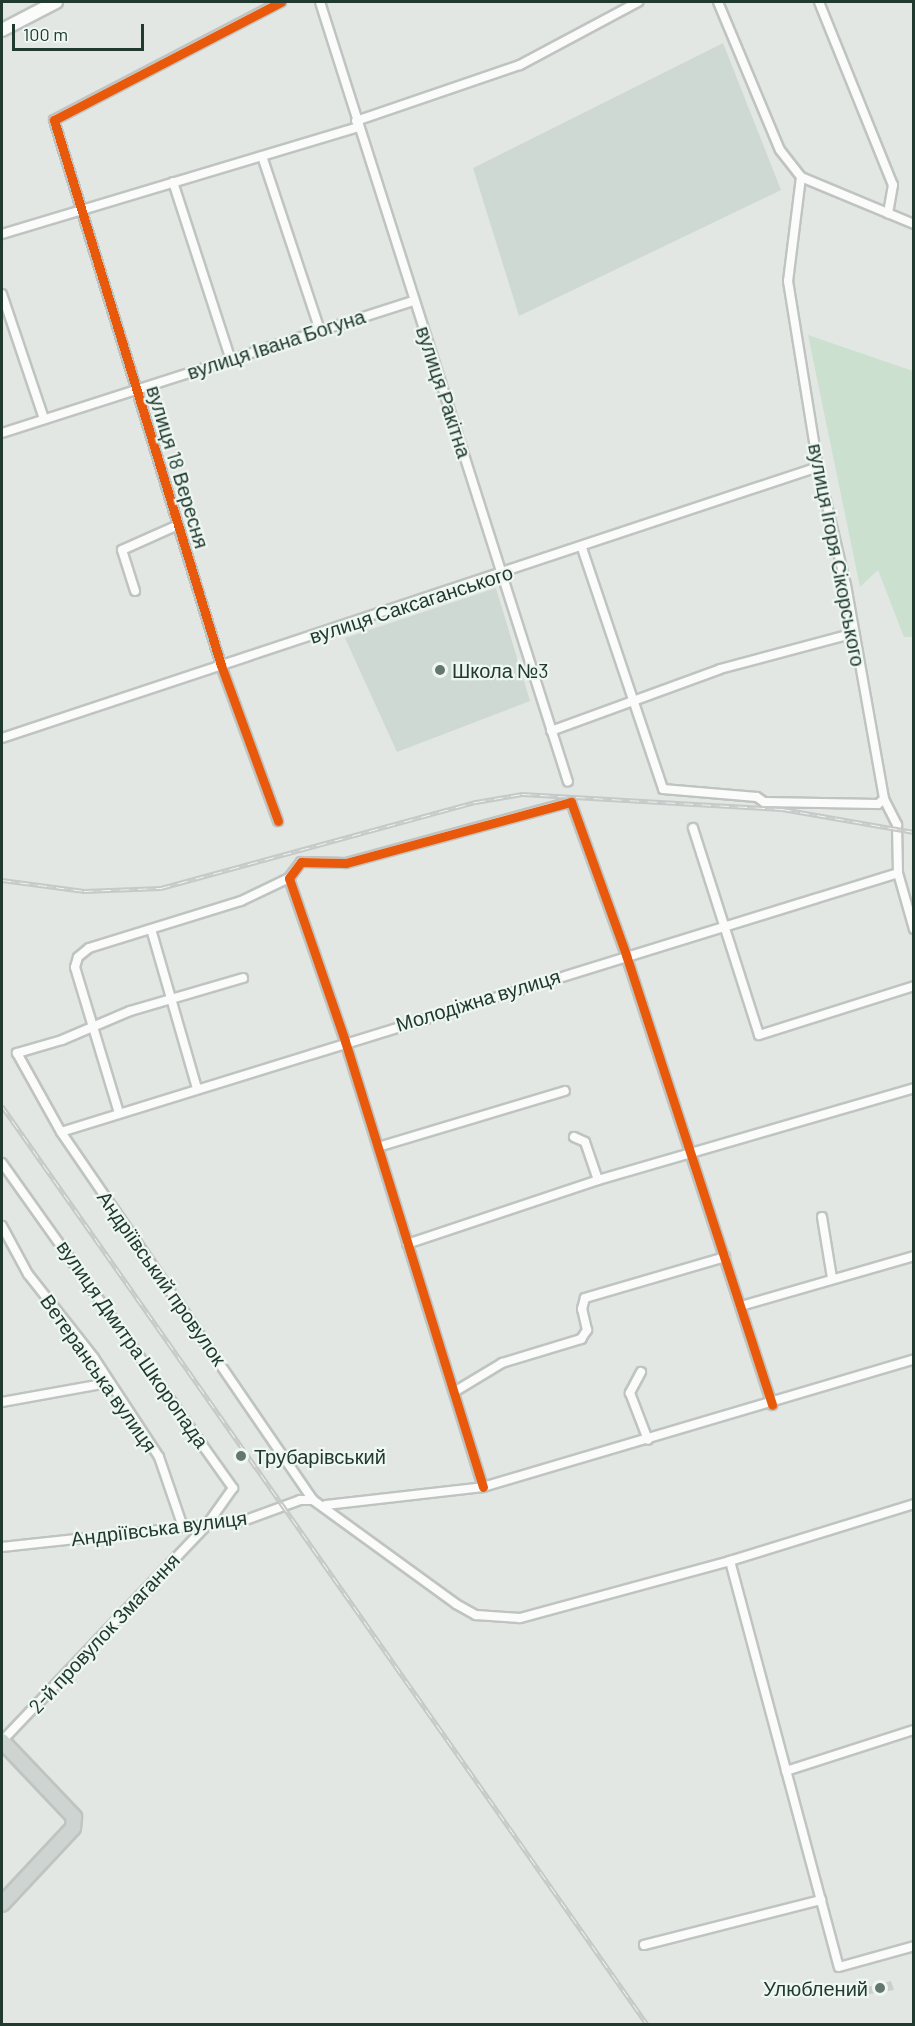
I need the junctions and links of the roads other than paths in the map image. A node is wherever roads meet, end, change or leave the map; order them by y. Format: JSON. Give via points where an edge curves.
{"nodes":[{"id":1,"x":56,"y":2,"type":"edge"},
{"id":2,"x":281,"y":2,"type":"edge"},
{"id":3,"x":320,"y":2,"type":"edge"},
{"id":4,"x":638,"y":2,"type":"edge"},
{"id":5,"x":718,"y":2,"type":"edge"},
{"id":6,"x":819,"y":2,"type":"edge"},
{"id":7,"x":2,"y":30,"type":"edge"},
{"id":8,"x":357,"y":124,"type":"junction"},
{"id":9,"x":262,"y":156,"type":"junction"},
{"id":10,"x":801,"y":177,"type":"junction"},
{"id":11,"x":173,"y":182,"type":"junction"},
{"id":12,"x":78,"y":211,"type":"junction"},
{"id":13,"x":888,"y":214,"type":"junction"},
{"id":14,"x":914,"y":224,"type":"edge"},
{"id":15,"x":2,"y":234,"type":"edge"},
{"id":16,"x":2,"y":294,"type":"edge"},
{"id":17,"x":414,"y":301,"type":"junction"},
{"id":18,"x":320,"y":330,"type":"junction"},
{"id":19,"x":230,"y":357,"type":"junction"},
{"id":20,"x":135,"y":390,"type":"junction"},
{"id":21,"x":44,"y":419,"type":"junction"},
{"id":22,"x":2,"y":433,"type":"edge"},
{"id":23,"x":818,"y":466,"type":"junction"},
{"id":24,"x":178,"y":525,"type":"junction"},
{"id":25,"x":582,"y":548,"type":"junction"},
{"id":26,"x":502,"y":575,"type":"junction"},
{"id":27,"x":135,"y":591,"type":"dead end"},
{"id":28,"x":854,"y":633,"type":"junction"},
{"id":29,"x":220,"y":665,"type":"junction"},
{"id":30,"x":633,"y":698,"type":"junction"},
{"id":31,"x":551,"y":730,"type":"junction"},
{"id":32,"x":2,"y":738,"type":"edge"},
{"id":33,"x":568,"y":782,"type":"dead end"},
{"id":34,"x":884,"y":799,"type":"junction"},
{"id":35,"x":278,"y":821,"type":"dead end"},
{"id":36,"x":693,"y":828,"type":"dead end"},
{"id":37,"x":898,"y":873,"type":"junction"},
{"id":38,"x":289,"y":878,"type":"junction"},
{"id":39,"x":724,"y":925,"type":"junction"},
{"id":40,"x":151,"y":929,"type":"junction"},
{"id":41,"x":914,"y":929,"type":"edge"},
{"id":42,"x":626,"y":955,"type":"junction"},
{"id":43,"x":243,"y":978,"type":"dead end"},
{"id":44,"x":914,"y":986,"type":"edge"},
{"id":45,"x":171,"y":1002,"type":"junction"},
{"id":46,"x":94,"y":1024,"type":"junction"},
{"id":47,"x":345,"y":1041,"type":"junction"},
{"id":48,"x":196,"y":1088,"type":"junction"},
{"id":49,"x":914,"y":1088,"type":"edge"},
{"id":50,"x":565,"y":1091,"type":"dead end"},
{"id":51,"x":119,"y":1113,"type":"junction"},
{"id":52,"x":61,"y":1132,"type":"junction"},
{"id":53,"x":574,"y":1137,"type":"dead end"},
{"id":54,"x":378,"y":1147,"type":"junction"},
{"id":55,"x":692,"y":1154,"type":"junction"},
{"id":56,"x":2,"y":1163,"type":"edge"},
{"id":57,"x":598,"y":1180,"type":"junction"},
{"id":58,"x":822,"y":1217,"type":"dead end"},
{"id":59,"x":2,"y":1226,"type":"edge"},
{"id":60,"x":407,"y":1244,"type":"junction"},
{"id":61,"x":914,"y":1256,"type":"edge"},
{"id":62,"x":725,"y":1257,"type":"junction"},
{"id":63,"x":832,"y":1278,"type":"junction"},
{"id":64,"x":741,"y":1306,"type":"junction"},
{"id":65,"x":914,"y":1359,"type":"edge"},
{"id":66,"x":641,"y":1372,"type":"dead end"},
{"id":67,"x":108,"y":1383,"type":"junction"},
{"id":68,"x":454,"y":1392,"type":"junction"},
{"id":69,"x":2,"y":1402,"type":"edge"},
{"id":70,"x":772,"y":1405,"type":"junction"},
{"id":71,"x":648,"y":1440,"type":"junction"},
{"id":72,"x":483,"y":1487,"type":"junction"},
{"id":73,"x":313,"y":1500,"type":"junction"},
{"id":74,"x":914,"y":1504,"type":"edge"},
{"id":75,"x":326,"y":1505,"type":"junction"},
{"id":76,"x":206,"y":1526,"type":"junction"},
{"id":77,"x":183,"y":1527,"type":"junction"},
{"id":78,"x":2,"y":1547,"type":"edge"},
{"id":79,"x":730,"y":1561,"type":"junction"},
{"id":80,"x":914,"y":1730,"type":"edge"},
{"id":81,"x":2,"y":1741,"type":"edge"},
{"id":82,"x":786,"y":1771,"type":"junction"},
{"id":83,"x":821,"y":1900,"type":"junction"},
{"id":84,"x":2,"y":1904,"type":"edge"},
{"id":85,"x":644,"y":1945,"type":"dead end"},
{"id":86,"x":914,"y":1946,"type":"edge"}],
"edges":[{"from":1,"to":7,"type":"main road"},
{"from":2,"to":12,"type":"street","name":"вулиця 18 Вересня","via":[[54,120]]},
{"from":3,"to":8,"type":"street","name":"вулиця Ракітна"},
{"from":4,"to":8,"type":"street","via":[[492,77]]},
{"from":5,"to":10,"type":"street","via":[[780,150]]},
{"from":6,"to":13,"type":"street","via":[[893,185]]},
{"from":8,"to":9,"type":"street"},
{"from":8,"to":17,"type":"street","name":"вулиця Ракітна"},
{"from":9,"to":11,"type":"street"},
{"from":9,"to":18,"type":"street"},
{"from":10,"to":13,"type":"street"},
{"from":10,"to":23,"type":"street","name":"вулиця Ігоря Сікорського","via":[[788,281]]},
{"from":11,"to":12,"type":"street"},
{"from":11,"to":19,"type":"street"},
{"from":12,"to":15,"type":"street"},
{"from":12,"to":20,"type":"street","name":"вулиця 18 Вересня"},
{"from":13,"to":14,"type":"street"},
{"from":16,"to":21,"type":"street"},
{"from":17,"to":18,"type":"street","name":"вулиця Івана Богуна"},
{"from":17,"to":26,"type":"street","name":"вулиця Ракітна"},
{"from":18,"to":19,"type":"street","name":"вулиця Івана Богуна"},
{"from":19,"to":20,"type":"street","name":"вулиця Івана Богуна"},
{"from":20,"to":21,"type":"street","name":"вулиця Івана Богуна"},
{"from":20,"to":24,"type":"street","name":"вулиця 18 Вересня"},
{"from":21,"to":22,"type":"street","name":"вулиця Івана Богуна"},
{"from":23,"to":25,"type":"street","name":"вулиця Саксаганського"},
{"from":23,"to":28,"type":"street","name":"вулиця Ігоря Сікорського"},
{"from":24,"to":27,"type":"street","via":[[122,550]]},
{"from":24,"to":29,"type":"street","name":"вулиця 18 Вересня"},
{"from":25,"to":26,"type":"street","name":"вулиця Саксаганського"},
{"from":25,"to":30,"type":"street"},
{"from":26,"to":29,"type":"street","name":"вулиця Саксаганського"},
{"from":26,"to":31,"type":"street","name":"вулиця Ракітна"},
{"from":28,"to":30,"type":"street"},
{"from":28,"to":34,"type":"street","name":"вулиця Ігоря Сікорського"},
{"from":29,"to":32,"type":"street","name":"вулиця Саксаганського"},
{"from":29,"to":35,"type":"street","name":"вулиця 18 Вересня"},
{"from":30,"to":31,"type":"street"},
{"from":30,"to":34,"type":"street","via":[[663,789],[757,797],[764,802],[878,804]]},
{"from":31,"to":33,"type":"street","name":"вулиця Ракітна"},
{"from":34,"to":37,"type":"street","name":"вулиця Ігоря Сікорського","via":[[897,825]]},
{"from":36,"to":39,"type":"street"},
{"from":37,"to":39,"type":"street","name":"Молодіжна вулиця"},
{"from":37,"to":41,"type":"street","name":"вулиця Ігоря Сікорського"},
{"from":38,"to":40,"type":"street","via":[[241,901]]},
{"from":38,"to":42,"type":"street","via":[[301,862],[346,863],[571,802]]},
{"from":38,"to":47,"type":"street"},
{"from":39,"to":42,"type":"street","name":"Молодіжна вулиця"},
{"from":39,"to":44,"type":"street","via":[[762,1036]]},
{"from":40,"to":45,"type":"street"},
{"from":40,"to":46,"type":"street","via":[[89,948],[78,957],[75,967]]},
{"from":42,"to":47,"type":"street","name":"Молодіжна вулиця"},
{"from":42,"to":55,"type":"street"},
{"from":43,"to":45,"type":"street"},
{"from":45,"to":46,"type":"street"},
{"from":45,"to":48,"type":"street"},
{"from":46,"to":51,"type":"street"},
{"from":46,"to":52,"type":"street","name":"Андріївський провулок","via":[[62,1040],[17,1053]]},
{"from":47,"to":48,"type":"street","name":"Молодіжна вулиця"},
{"from":47,"to":54,"type":"street"},
{"from":48,"to":51,"type":"street","name":"Молодіжна вулиця"},
{"from":49,"to":55,"type":"street"},
{"from":50,"to":54,"type":"street"},
{"from":51,"to":52,"type":"street","name":"Молодіжна вулиця"},
{"from":52,"to":73,"type":"street","name":"Андріївський провулок"},
{"from":53,"to":57,"type":"street","via":[[587,1138]]},
{"from":54,"to":60,"type":"street"},
{"from":55,"to":57,"type":"street"},
{"from":55,"to":62,"type":"street"},
{"from":56,"to":76,"type":"street","name":"вулиця Дмитра Шкоропада","via":[[233,1488]]},
{"from":57,"to":60,"type":"street"},
{"from":58,"to":63,"type":"street"},
{"from":59,"to":67,"type":"street","name":"Ветеранська вулиця","via":[[28,1274]]},
{"from":60,"to":68,"type":"street"},
{"from":61,"to":63,"type":"street"},
{"from":62,"to":64,"type":"street"},
{"from":62,"to":68,"type":"street","via":[[585,1298],[582,1309],[587,1330],[581,1339],[502,1363]]},
{"from":63,"to":64,"type":"street"},
{"from":64,"to":70,"type":"street"},
{"from":65,"to":70,"type":"street"},
{"from":66,"to":71,"type":"street","via":[[630,1393]]},
{"from":67,"to":69,"type":"street"},
{"from":67,"to":77,"type":"street","name":"Ветеранська вулиця","via":[[159,1457]]},
{"from":68,"to":72,"type":"street"},
{"from":70,"to":71,"type":"street"},
{"from":71,"to":72,"type":"street"},
{"from":72,"to":75,"type":"street"},
{"from":73,"to":75,"type":"street"},
{"from":73,"to":76,"type":"street","name":"Андріївська вулиця","via":[[300,1500],[243,1521]]},
{"from":74,"to":79,"type":"street"},
{"from":75,"to":79,"type":"street","via":[[405,1570],[466,1609],[497,1619],[543,1613]]},
{"from":76,"to":77,"type":"street","name":"Андріївська вулиця"},
{"from":76,"to":81,"type":"street","name":"2-й провулок Змагання"},
{"from":77,"to":78,"type":"street","name":"Андріївська вулиця"},
{"from":79,"to":82,"type":"street"},
{"from":80,"to":82,"type":"street"},
{"from":81,"to":84,"type":"main road","via":[[74,1817],[73,1828]]},
{"from":82,"to":83,"type":"street"},
{"from":83,"to":85,"type":"street"},
{"from":83,"to":86,"type":"street","via":[[839,1967]]}]}
